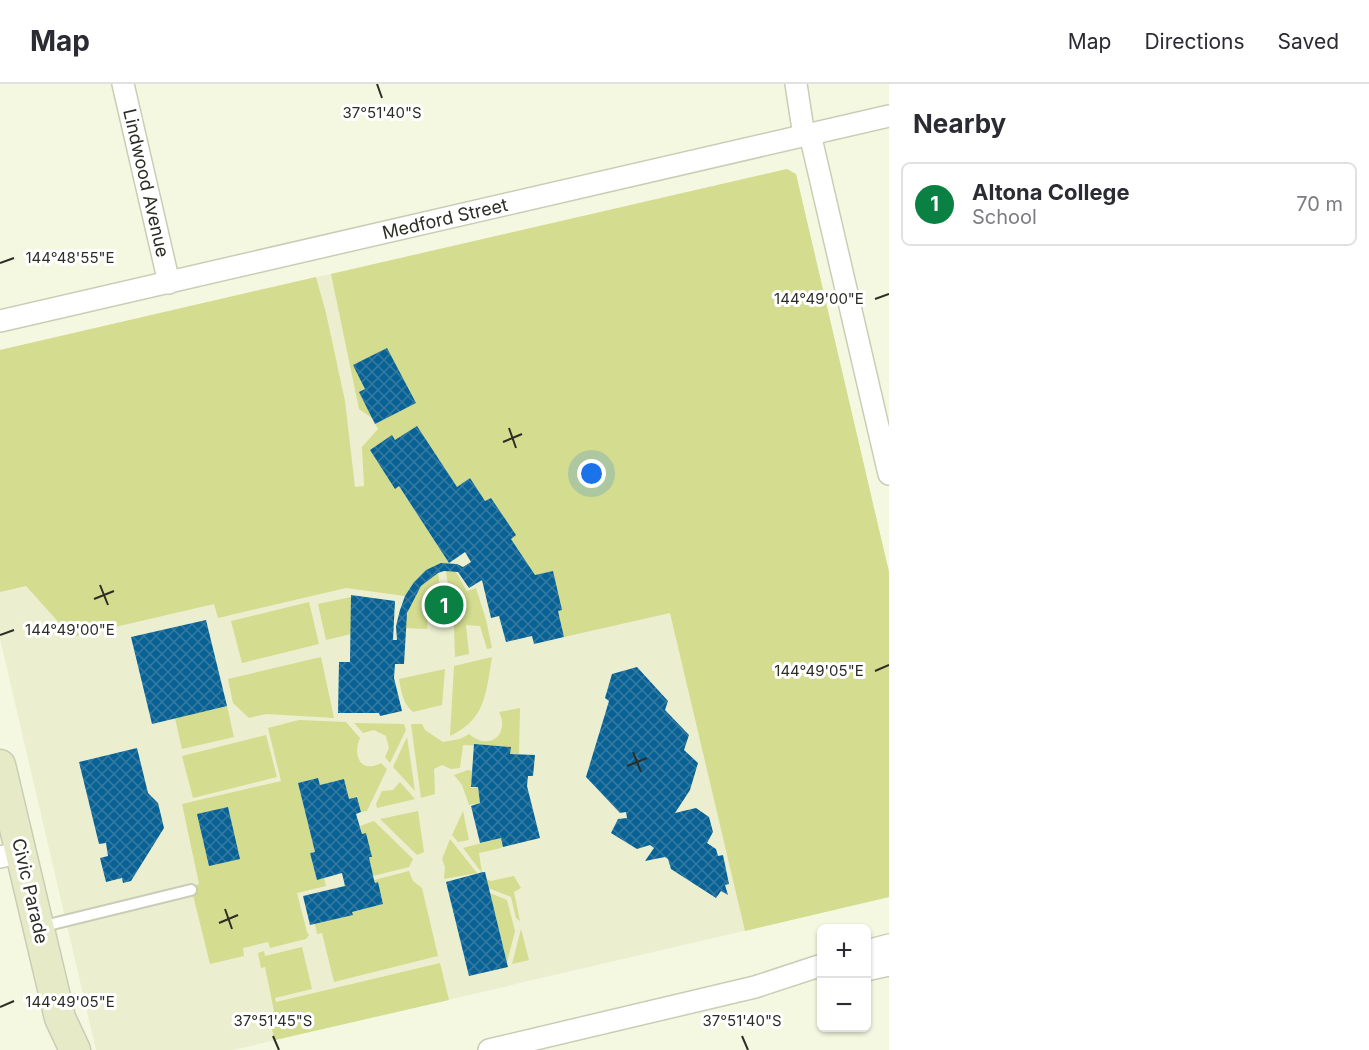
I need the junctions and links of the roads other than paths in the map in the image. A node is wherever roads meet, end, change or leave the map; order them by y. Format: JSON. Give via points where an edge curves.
{"nodes":[{"id":1,"x":123,"y":84,"type":"edge"},
{"id":2,"x":796,"y":84,"type":"edge"},
{"id":3,"x":801,"y":84,"type":"edge"},
{"id":4,"x":889,"y":116,"type":"edge"},
{"id":5,"x":810,"y":134,"type":"junction"},
{"id":6,"x":169,"y":283,"type":"junction"},
{"id":7,"x":0,"y":321,"type":"edge"},
{"id":8,"x":889,"y":474,"type":"edge"},
{"id":9,"x":0,"y":765,"type":"edge"},
{"id":10,"x":10,"y":855,"type":"edge"},
{"id":11,"x":191,"y":890,"type":"dead end"},
{"id":12,"x":38,"y":928,"type":"junction"},
{"id":13,"x":889,"y":945,"type":"edge"},
{"id":14,"x":871,"y":950,"type":"edge"},
{"id":15,"x":889,"y":965,"type":"edge"},
{"id":16,"x":817,"y":967,"type":"edge"},
{"id":17,"x":871,"y":968,"type":"edge"},
{"id":18,"x":817,"y":979,"type":"edge"},
{"id":19,"x":755,"y":987,"type":"junction"},
{"id":20,"x":60,"y":1018,"type":"junction"},
{"id":21,"x":58,"y":1050,"type":"edge"},
{"id":22,"x":75,"y":1050,"type":"edge"},
{"id":23,"x":489,"y":1050,"type":"edge"}],
"edges":[{"from":1,"to":6,"type":"street","name":"Lindwood Avenue"},
{"from":2,"to":5,"type":"street"},
{"from":3,"to":5,"type":"street"},
{"from":4,"to":5,"type":"street","name":"Medford Street"},
{"from":5,"to":6,"type":"street","name":"Medford Street"},
{"from":5,"to":8,"type":"street"},
{"from":6,"to":7,"type":"street","name":"Medford Street"},
{"from":9,"to":10,"type":"street","name":"Civic Parade"},
{"from":10,"to":12,"type":"street","name":"Civic Parade"},
{"from":11,"to":12,"type":"lane"},
{"from":12,"to":20,"type":"street","name":"Civic Parade"},
{"from":13,"to":14,"type":"street"},
{"from":15,"to":17,"type":"street"},
{"from":16,"to":19,"type":"street"},
{"from":18,"to":19,"type":"street"},
{"from":19,"to":23,"type":"street"},
{"from":20,"to":21,"type":"street","name":"Civic Parade"},
{"from":20,"to":22,"type":"street","name":"Civic Parade"}]}
